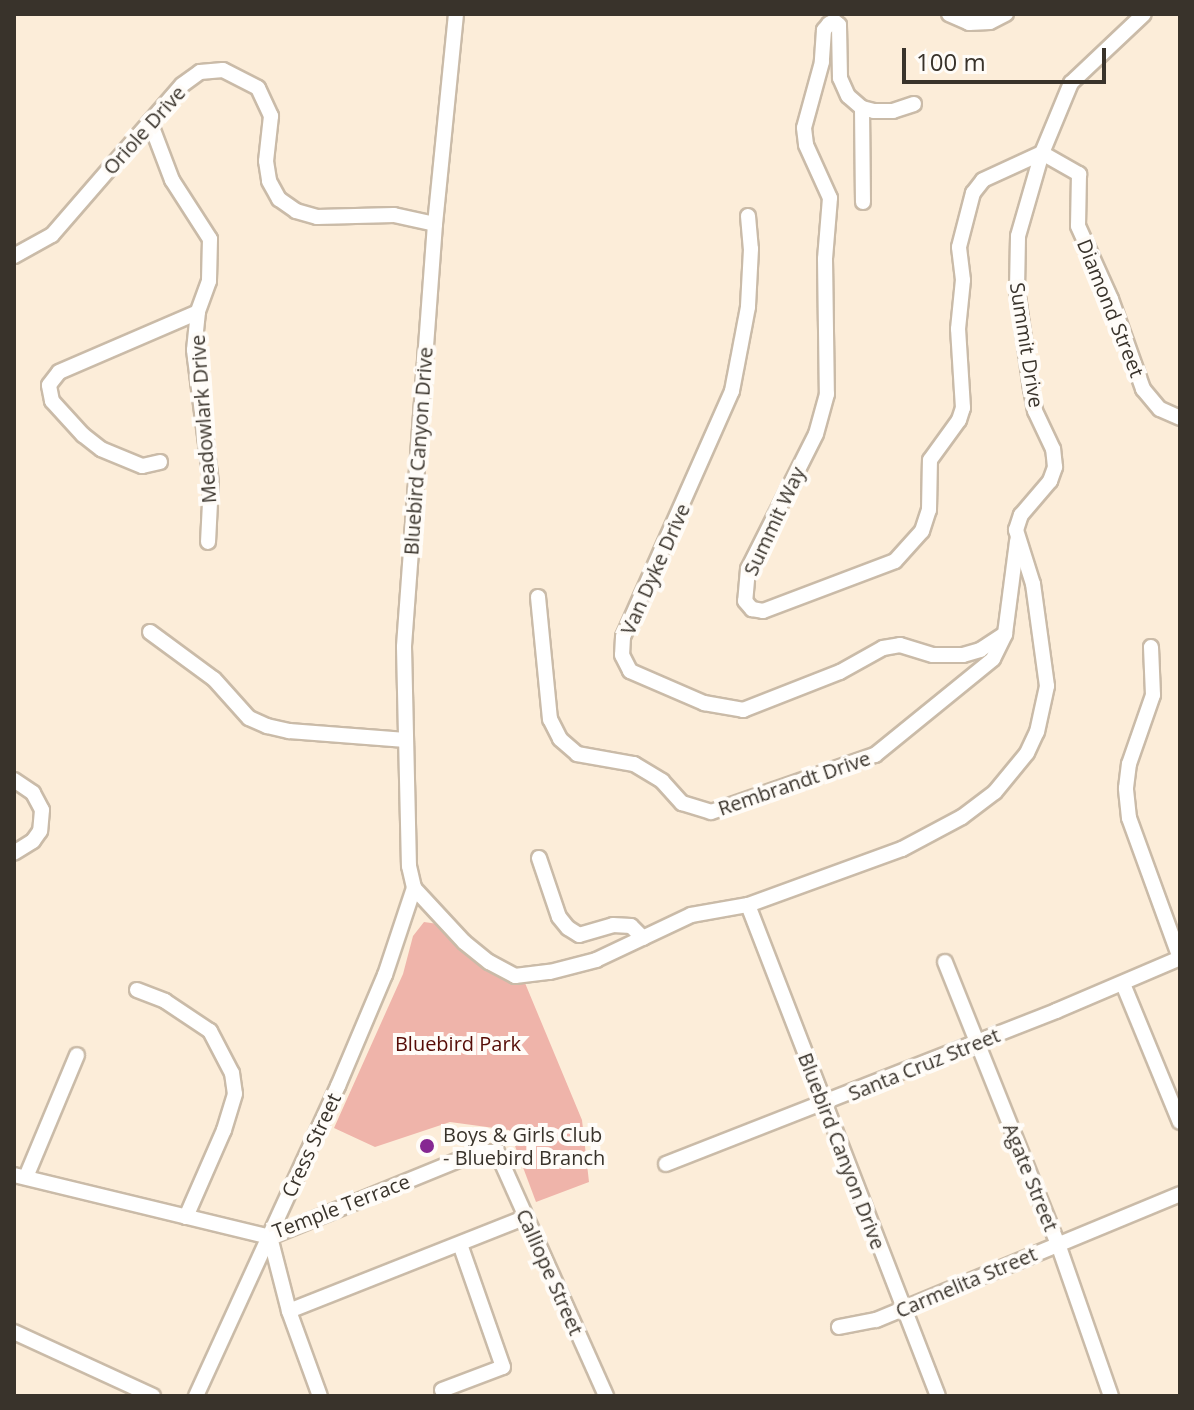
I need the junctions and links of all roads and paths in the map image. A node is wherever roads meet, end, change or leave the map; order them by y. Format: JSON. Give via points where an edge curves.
{"nodes":[{"id":1,"x":456,"y":14,"type":"edge"},
{"id":2,"x":949,"y":14,"type":"edge"},
{"id":3,"x":1006,"y":14,"type":"edge"},
{"id":4,"x":1144,"y":14,"type":"edge"},
{"id":5,"x":914,"y":104,"type":"dead end"},
{"id":6,"x":862,"y":108,"type":"junction"},
{"id":7,"x":150,"y":122,"type":"junction"},
{"id":8,"x":1042,"y":153,"type":"junction"},
{"id":9,"x":863,"y":202,"type":"dead end"},
{"id":10,"x":748,"y":216,"type":"dead end"},
{"id":11,"x":435,"y":224,"type":"junction"},
{"id":12,"x":14,"y":256,"type":"edge"},
{"id":13,"x":198,"y":312,"type":"junction"},
{"id":14,"x":1180,"y":418,"type":"edge"},
{"id":15,"x":160,"y":462,"type":"dead end"},
{"id":16,"x":1017,"y":541,"type":"junction"},
{"id":17,"x":208,"y":542,"type":"dead end"},
{"id":18,"x":538,"y":597,"type":"dead end"},
{"id":19,"x":150,"y":632,"type":"dead end"},
{"id":20,"x":1005,"y":634,"type":"junction"},
{"id":21,"x":1151,"y":647,"type":"dead end"},
{"id":22,"x":406,"y":740,"type":"junction"},
{"id":23,"x":16,"y":777,"type":"edge"},
{"id":24,"x":14,"y":853,"type":"edge"},
{"id":25,"x":539,"y":858,"type":"dead end"},
{"id":26,"x":414,"y":888,"type":"junction"},
{"id":27,"x":748,"y":905,"type":"junction"},
{"id":28,"x":643,"y":938,"type":"junction"},
{"id":29,"x":1180,"y":958,"type":"edge"},
{"id":30,"x":945,"y":962,"type":"dead end"},
{"id":31,"x":1123,"y":984,"type":"junction"},
{"id":32,"x":137,"y":990,"type":"dead end"},
{"id":33,"x":977,"y":1042,"type":"junction"},
{"id":34,"x":77,"y":1055,"type":"dead end"},
{"id":35,"x":825,"y":1104,"type":"junction"},
{"id":36,"x":1180,"y":1122,"type":"edge"},
{"id":37,"x":492,"y":1151,"type":"joint"},
{"id":38,"x":666,"y":1164,"type":"dead end"},
{"id":39,"x":20,"y":1176,"type":"edge"},
{"id":40,"x":1180,"y":1194,"type":"edge"},
{"id":41,"x":186,"y":1217,"type":"junction"},
{"id":42,"x":524,"y":1218,"type":"junction"},
{"id":43,"x":270,"y":1237,"type":"junction"},
{"id":44,"x":460,"y":1244,"type":"junction"},
{"id":45,"x":1058,"y":1244,"type":"junction"},
{"id":46,"x":903,"y":1309,"type":"junction"},
{"id":47,"x":289,"y":1311,"type":"junction"},
{"id":48,"x":839,"y":1327,"type":"dead end"},
{"id":49,"x":14,"y":1332,"type":"edge"},
{"id":50,"x":442,"y":1390,"type":"dead end"},
{"id":51,"x":153,"y":1396,"type":"edge"},
{"id":52,"x":196,"y":1396,"type":"edge"},
{"id":53,"x":320,"y":1396,"type":"edge"},
{"id":54,"x":606,"y":1396,"type":"edge"},
{"id":55,"x":938,"y":1396,"type":"edge"},
{"id":56,"x":1111,"y":1396,"type":"edge"}],
"edges":[{"from":1,"to":11,"type":"street","name":"Bluebird Canyon Drive"},
{"from":2,"to":3,"type":"street","via":[[969,23]]},
{"from":4,"to":8,"type":"street","name":"Summit Drive","via":[[1071,83]]},
{"from":5,"to":6,"type":"street","via":[[893,111]]},
{"from":6,"to":8,"type":"street","name":"Summit Way","via":[[848,96],[840,78],[839,25],[834,21],[824,30],[822,62],[804,128],[806,145],[830,198],[825,259],[827,394],[816,434],[748,569],[745,601],[752,609],[763,611],[895,561],[922,531],[929,510],[930,460],[963,408],[959,247],[973,193],[983,180]]},
{"from":6,"to":9,"type":"street"},
{"from":7,"to":11,"type":"street","name":"Oriole Drive","via":[[200,72],[223,70],[240,76],[258,88],[271,116],[266,161],[279,199],[317,217],[394,215]]},
{"from":7,"to":12,"type":"street","name":"Oriole Drive","via":[[52,235]]},
{"from":7,"to":13,"type":"street","name":"Meadowlark Drive","via":[[172,180],[210,239],[209,281]]},
{"from":8,"to":14,"type":"street","name":"Diamond Street","via":[[1079,174],[1078,226],[1143,389],[1160,409]]},
{"from":8,"to":16,"type":"street","name":"Summit Drive","via":[[1023,208],[1015,261],[1035,411],[1053,449],[1055,467],[1050,481],[1021,515]]},
{"from":10,"to":20,"type":"street","name":"Van Dyke Drive","via":[[748,307],[732,391],[623,637],[622,655],[630,671],[704,703],[743,710],[840,672],[883,648],[900,645],[933,655],[963,655]]},
{"from":11,"to":22,"type":"street","name":"Bluebird Canyon Drive","via":[[405,623]]},
{"from":13,"to":15,"type":"street","via":[[59,372],[49,385],[52,401],[101,449],[142,466]]},
{"from":13,"to":17,"type":"street","name":"Meadowlark Drive","via":[[194,350],[211,483]]},
{"from":16,"to":20,"type":"street","name":"Rembrandt Drive"},
{"from":16,"to":27,"type":"street","via":[[1033,584],[1047,686],[1037,732],[1011,775],[962,817],[902,849]]},
{"from":18,"to":20,"type":"street","name":"Rembrandt Drive","via":[[550,719],[560,739],[577,754],[634,764],[662,781],[682,803],[711,812],[875,755],[993,659]]},
{"from":19,"to":22,"type":"street","via":[[214,679],[249,718],[267,726]]},
{"from":21,"to":29,"type":"street","via":[[1153,695],[1129,764],[1127,803]]},
{"from":22,"to":26,"type":"street","name":"Bluebird Canyon Drive"},
{"from":23,"to":24,"type":"street","via":[[39,801],[42,821],[33,841]]},
{"from":25,"to":28,"type":"street","via":[[559,917],[568,928],[579,935],[613,925],[631,926]]},
{"from":26,"to":28,"type":"street","via":[[464,942],[515,976],[596,960]]},
{"from":26,"to":43,"type":"street","name":"Cress Street","via":[[381,987]]},
{"from":27,"to":28,"type":"street","via":[[691,915]]},
{"from":27,"to":35,"type":"street","name":"Bluebird Canyon Drive"},
{"from":29,"to":31,"type":"street","name":"Santa Cruz Street"},
{"from":30,"to":33,"type":"street","name":"Agate Street"},
{"from":31,"to":33,"type":"street","name":"Santa Cruz Street"},
{"from":31,"to":36,"type":"street"},
{"from":32,"to":41,"type":"street","via":[[165,1001],[210,1031],[232,1073],[235,1094],[224,1130]]},
{"from":33,"to":35,"type":"street","name":"Santa Cruz Street"},
{"from":33,"to":45,"type":"street","name":"Agate Street"},
{"from":34,"to":39,"type":"street"},
{"from":35,"to":38,"type":"street","name":"Santa Cruz Street"},
{"from":35,"to":46,"type":"street","name":"Bluebird Canyon Drive"},
{"from":37,"to":42,"type":"street","name":"Calliope Street","via":[[501,1157]]},
{"from":37,"to":43,"type":"street","name":"Temple Terrace","via":[[478,1152]]},
{"from":39,"to":41,"type":"street","name":"Temple Terrace"},
{"from":40,"to":45,"type":"street","name":"Carmelita Street"},
{"from":41,"to":43,"type":"street","name":"Temple Terrace"},
{"from":42,"to":44,"type":"street"},
{"from":42,"to":54,"type":"street","name":"Calliope Street"},
{"from":43,"to":47,"type":"street"},
{"from":43,"to":52,"type":"street","name":"Cress Street"},
{"from":44,"to":47,"type":"street"},
{"from":44,"to":50,"type":"street","via":[[503,1367]]},
{"from":45,"to":46,"type":"street","name":"Carmelita Street"},
{"from":45,"to":56,"type":"street","name":"Agate Street"},
{"from":46,"to":48,"type":"street","name":"Carmelita Street"},
{"from":46,"to":55,"type":"street","name":"Bluebird Canyon Drive"},
{"from":47,"to":53,"type":"street"},
{"from":49,"to":51,"type":"street"}]}
